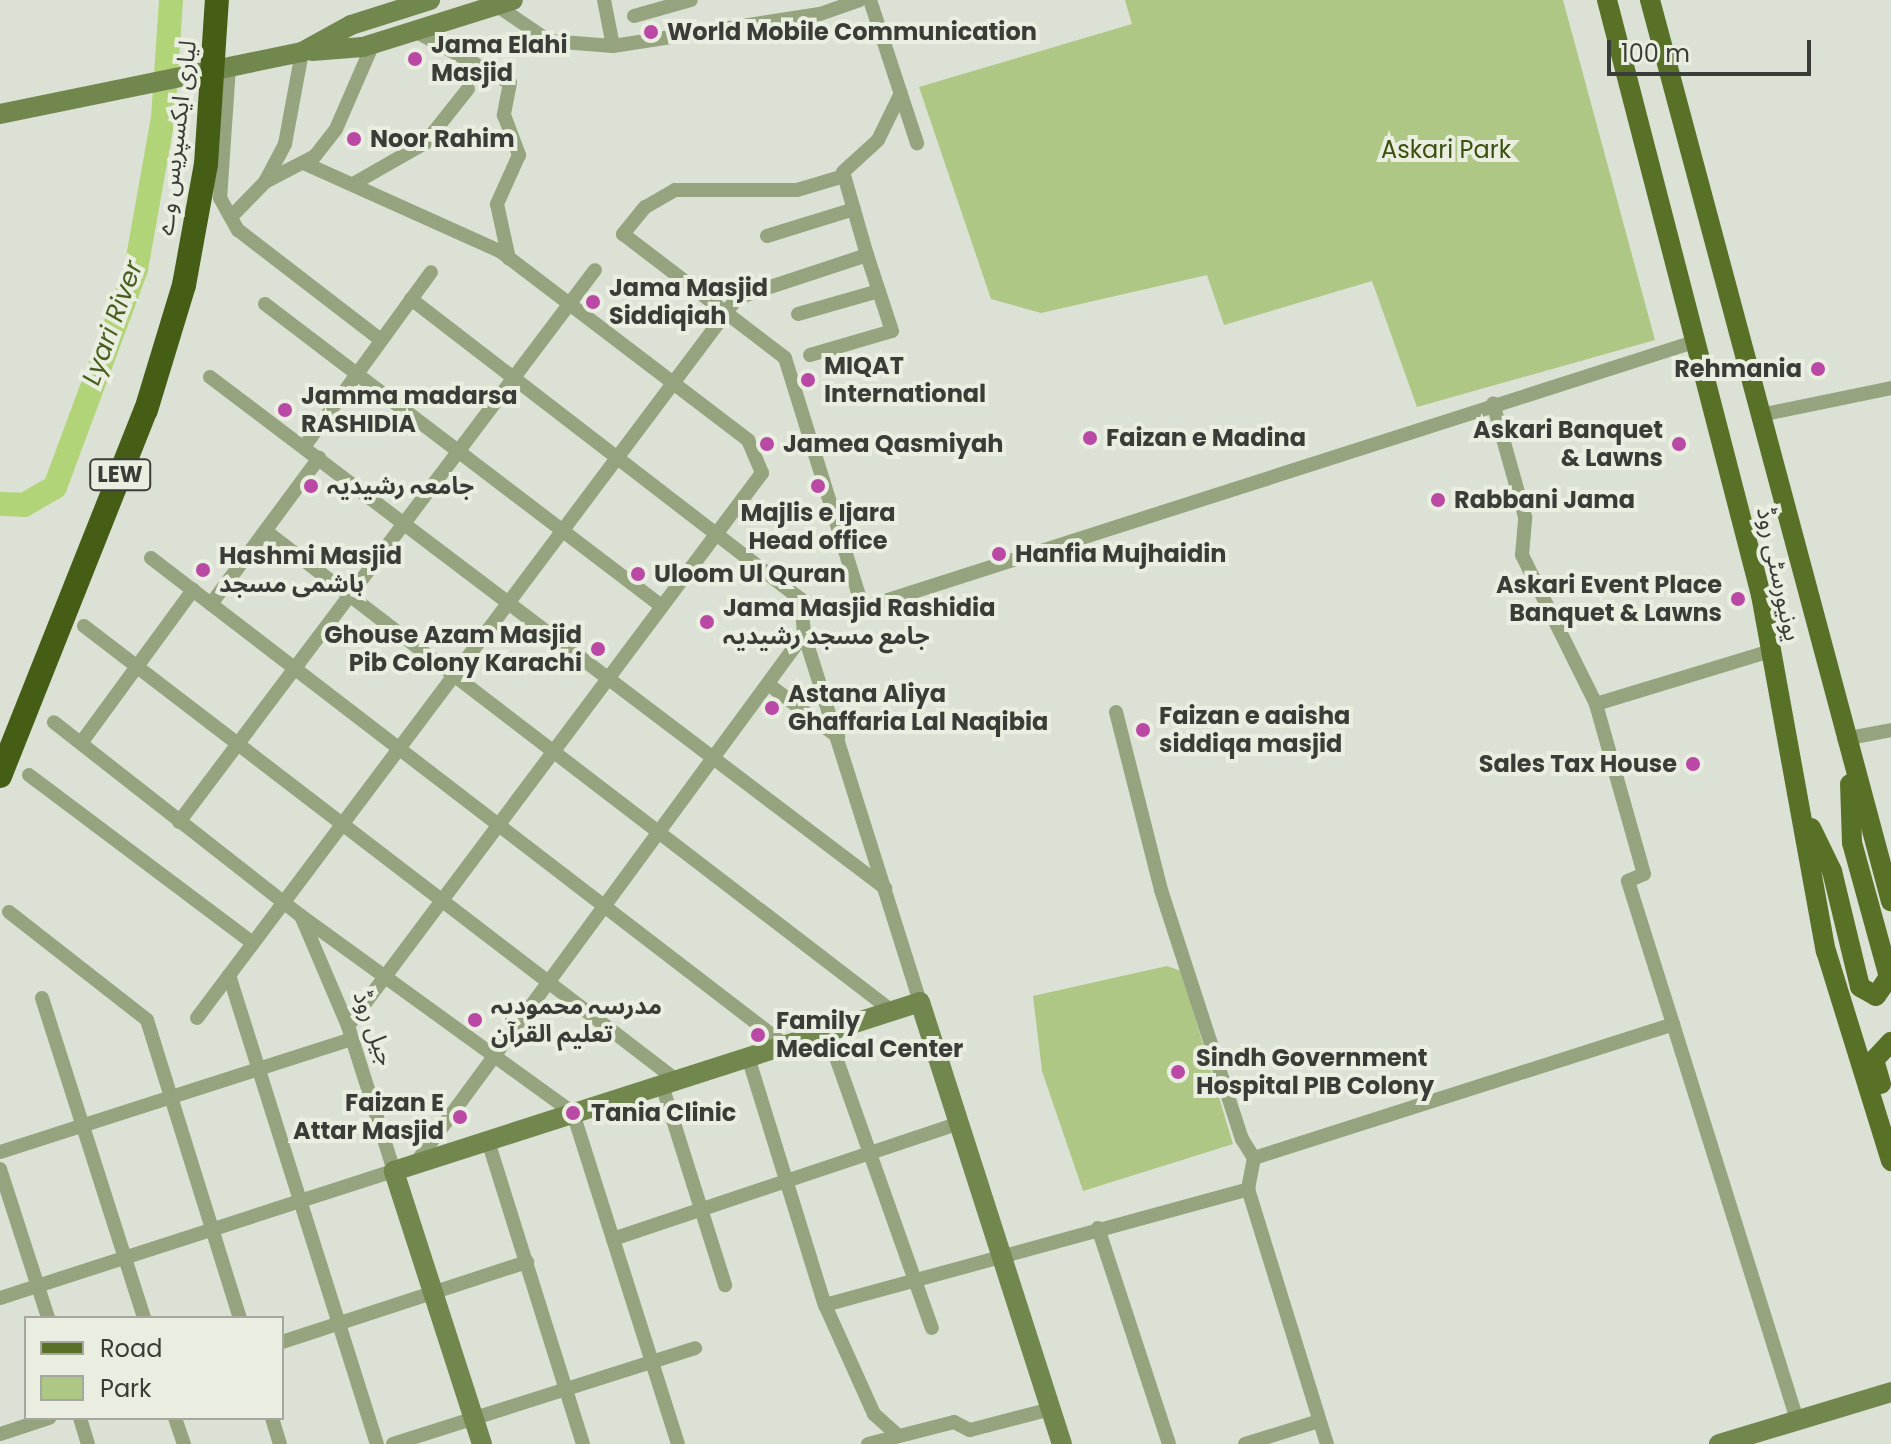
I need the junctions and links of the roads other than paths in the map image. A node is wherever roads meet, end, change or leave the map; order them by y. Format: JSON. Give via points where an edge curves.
{"nodes":[{"id":1,"x":217,"y":0,"type":"edge"},
{"id":2,"x":430,"y":0,"type":"edge"},
{"id":3,"x":604,"y":0,"type":"edge"},
{"id":4,"x":691,"y":0,"type":"edge"},
{"id":5,"x":860,"y":0,"type":"edge"},
{"id":6,"x":870,"y":0,"type":"edge"},
{"id":7,"x":1607,"y":0,"type":"edge"},
{"id":8,"x":1650,"y":0,"type":"edge"},
{"id":9,"x":504,"y":3,"type":"edge"},
{"id":10,"x":634,"y":16,"type":"dead end"},
{"id":11,"x":415,"y":31,"type":"junction"},
{"id":12,"x":373,"y":44,"type":"junction"},
{"id":13,"x":613,"y":46,"type":"junction"},
{"id":14,"x":302,"y":52,"type":"junction"},
{"id":15,"x":225,"y":68,"type":"junction"},
{"id":16,"x":468,"y":89,"type":"dead end"},
{"id":17,"x":901,"y":93,"type":"junction"},
{"id":18,"x":0,"y":114,"type":"edge"},
{"id":19,"x":917,"y":143,"type":"dead end"},
{"id":20,"x":306,"y":164,"type":"junction"},
{"id":21,"x":844,"y":176,"type":"junction"},
{"id":22,"x":265,"y":182,"type":"junction"},
{"id":23,"x":353,"y":184,"type":"junction"},
{"id":24,"x":854,"y":209,"type":"junction"},
{"id":25,"x":231,"y":217,"type":"junction"},
{"id":26,"x":767,"y":236,"type":"dead end"},
{"id":27,"x":867,"y":255,"type":"junction"},
{"id":28,"x":509,"y":259,"type":"junction"},
{"id":29,"x":595,"y":270,"type":"dead end"},
{"id":30,"x":431,"y":272,"type":"dead end"},
{"id":31,"x":879,"y":291,"type":"junction"},
{"id":32,"x":411,"y":299,"type":"junction"},
{"id":33,"x":265,"y":304,"type":"dead end"},
{"id":34,"x":569,"y":304,"type":"junction"},
{"id":35,"x":726,"y":312,"type":"junction"},
{"id":36,"x":798,"y":314,"type":"dead end"},
{"id":37,"x":381,"y":340,"type":"junction"},
{"id":38,"x":1697,"y":341,"type":"junction"},
{"id":39,"x":810,"y":355,"type":"dead end"},
{"id":40,"x":357,"y":373,"type":"junction"},
{"id":41,"x":515,"y":376,"type":"junction"},
{"id":42,"x":210,"y":377,"type":"dead end"},
{"id":43,"x":673,"y":383,"type":"junction"},
{"id":44,"x":1891,"y":388,"type":"edge"},
{"id":45,"x":1493,"y":403,"type":"junction"},
{"id":46,"x":1760,"y":415,"type":"junction"},
{"id":47,"x":304,"y":447,"type":"junction"},
{"id":48,"x":459,"y":451,"type":"junction"},
{"id":49,"x":619,"y":455,"type":"junction"},
{"id":50,"x":319,"y":458,"type":"junction"},
{"id":51,"x":403,"y":524,"type":"junction"},
{"id":52,"x":563,"y":530,"type":"junction"},
{"id":53,"x":267,"y":532,"type":"junction"},
{"id":54,"x":717,"y":533,"type":"junction"},
{"id":55,"x":151,"y":558,"type":"dead end"},
{"id":56,"x":193,"y":590,"type":"junction"},
{"id":57,"x":349,"y":596,"type":"junction"},
{"id":58,"x":508,"y":603,"type":"junction"},
{"id":59,"x":211,"y":604,"type":"junction"},
{"id":60,"x":662,"y":606,"type":"junction"},
{"id":61,"x":84,"y":626,"type":"dead end"},
{"id":62,"x":804,"y":634,"type":"junction"},
{"id":63,"x":1770,"y":651,"type":"junction"},
{"id":64,"x":137,"y":667,"type":"junction"},
{"id":65,"x":295,"y":668,"type":"junction"},
{"id":66,"x":454,"y":675,"type":"junction"},
{"id":67,"x":608,"y":678,"type":"junction"},
{"id":68,"x":768,"y":684,"type":"junction"},
{"id":69,"x":1596,"y":704,"type":"junction"},
{"id":70,"x":1116,"y":712,"type":"dead end"},
{"id":71,"x":54,"y":722,"type":"dead end"},
{"id":72,"x":1891,"y":730,"type":"edge"},
{"id":73,"x":838,"y":737,"type":"junction"},
{"id":74,"x":81,"y":743,"type":"junction"},
{"id":75,"x":238,"y":744,"type":"junction"},
{"id":76,"x":399,"y":748,"type":"junction"},
{"id":77,"x":1846,"y":748,"type":"junction"},
{"id":78,"x":554,"y":750,"type":"junction"},
{"id":79,"x":713,"y":758,"type":"junction"},
{"id":80,"x":29,"y":775,"type":"dead end"},
{"id":81,"x":0,"y":776,"type":"edge"},
{"id":82,"x":1795,"y":797,"type":"junction"},
{"id":83,"x":179,"y":822,"type":"junction"},
{"id":84,"x":342,"y":824,"type":"junction"},
{"id":85,"x":498,"y":825,"type":"junction"},
{"id":86,"x":660,"y":830,"type":"junction"},
{"id":87,"x":885,"y":888,"type":"junction"},
{"id":88,"x":285,"y":900,"type":"junction"},
{"id":89,"x":441,"y":900,"type":"junction"},
{"id":90,"x":1891,"y":901,"type":"edge"},
{"id":91,"x":604,"y":906,"type":"junction"},
{"id":92,"x":9,"y":912,"type":"dead end"},
{"id":93,"x":301,"y":916,"type":"junction"},
{"id":94,"x":253,"y":943,"type":"junction"},
{"id":95,"x":229,"y":975,"type":"junction"},
{"id":96,"x":385,"y":976,"type":"junction"},
{"id":97,"x":548,"y":982,"type":"junction"},
{"id":98,"x":42,"y":998,"type":"dead end"},
{"id":99,"x":920,"y":1002,"type":"junction"},
{"id":100,"x":892,"y":1011,"type":"junction"},
{"id":101,"x":197,"y":1018,"type":"dead end"},
{"id":102,"x":1673,"y":1024,"type":"junction"},
{"id":103,"x":350,"y":1032,"type":"junction"},
{"id":104,"x":827,"y":1032,"type":"junction"},
{"id":105,"x":1891,"y":1042,"type":"edge"},
{"id":106,"x":785,"y":1045,"type":"junction"},
{"id":107,"x":494,"y":1056,"type":"junction"},
{"id":108,"x":748,"y":1057,"type":"junction"},
{"id":109,"x":258,"y":1066,"type":"junction"},
{"id":110,"x":669,"y":1083,"type":"junction"},
{"id":111,"x":171,"y":1097,"type":"junction"},
{"id":112,"x":573,"y":1113,"type":"junction"},
{"id":113,"x":960,"y":1123,"type":"junction"},
{"id":114,"x":83,"y":1126,"type":"junction"},
{"id":115,"x":1891,"y":1131,"type":"edge"},
{"id":116,"x":488,"y":1141,"type":"junction"},
{"id":117,"x":868,"y":1151,"type":"junction"},
{"id":118,"x":0,"y":1152,"type":"edge"},
{"id":119,"x":1254,"y":1158,"type":"junction"},
{"id":120,"x":1891,"y":1161,"type":"edge"},
{"id":121,"x":415,"y":1164,"type":"junction"},
{"id":122,"x":0,"y":1169,"type":"edge"},
{"id":123,"x":394,"y":1171,"type":"junction"},
{"id":124,"x":787,"y":1180,"type":"junction"},
{"id":125,"x":1248,"y":1189,"type":"junction"},
{"id":126,"x":300,"y":1201,"type":"junction"},
{"id":127,"x":699,"y":1209,"type":"junction"},
{"id":128,"x":1098,"y":1228,"type":"junction"},
{"id":129,"x":212,"y":1229,"type":"junction"},
{"id":130,"x":613,"y":1239,"type":"junction"},
{"id":131,"x":1002,"y":1251,"type":"junction"},
{"id":132,"x":124,"y":1258,"type":"junction"},
{"id":133,"x":527,"y":1262,"type":"junction"},
{"id":134,"x":916,"y":1277,"type":"junction"},
{"id":135,"x":725,"y":1285,"type":"dead end"},
{"id":136,"x":37,"y":1286,"type":"junction"},
{"id":137,"x":432,"y":1293,"type":"junction"},
{"id":138,"x":0,"y":1298,"type":"edge"},
{"id":139,"x":825,"y":1305,"type":"junction"},
{"id":140,"x":47,"y":1316,"type":"edge"},
{"id":141,"x":143,"y":1316,"type":"edge"},
{"id":142,"x":239,"y":1316,"type":"edge"},
{"id":143,"x":339,"y":1323,"type":"junction"},
{"id":144,"x":932,"y":1328,"type":"dead end"},
{"id":145,"x":284,"y":1341,"type":"edge"},
{"id":146,"x":695,"y":1348,"type":"dead end"},
{"id":147,"x":652,"y":1361,"type":"junction"},
{"id":148,"x":566,"y":1389,"type":"junction"},
{"id":149,"x":1891,"y":1392,"type":"edge"},
{"id":150,"x":1051,"y":1409,"type":"junction"},
{"id":151,"x":474,"y":1418,"type":"junction"},
{"id":152,"x":43,"y":1420,"type":"edge"},
{"id":153,"x":81,"y":1420,"type":"edge"},
{"id":154,"x":176,"y":1420,"type":"edge"},
{"id":155,"x":273,"y":1420,"type":"edge"},
{"id":156,"x":1797,"y":1420,"type":"junction"},
{"id":157,"x":1319,"y":1421,"type":"junction"},
{"id":158,"x":0,"y":1434,"type":"edge"},
{"id":159,"x":896,"y":1434,"type":"junction"},
{"id":160,"x":968,"y":1437,"type":"edge"},
{"id":161,"x":88,"y":1444,"type":"edge"},
{"id":162,"x":184,"y":1444,"type":"edge"},
{"id":163,"x":280,"y":1444,"type":"edge"},
{"id":164,"x":377,"y":1444,"type":"edge"},
{"id":165,"x":393,"y":1444,"type":"edge"},
{"id":166,"x":482,"y":1444,"type":"edge"},
{"id":167,"x":583,"y":1444,"type":"edge"},
{"id":168,"x":678,"y":1444,"type":"edge"},
{"id":169,"x":868,"y":1444,"type":"edge"},
{"id":170,"x":1062,"y":1444,"type":"edge"},
{"id":171,"x":1169,"y":1444,"type":"edge"},
{"id":172,"x":1245,"y":1444,"type":"edge"},
{"id":173,"x":1327,"y":1444,"type":"edge"},
{"id":174,"x":1719,"y":1444,"type":"edge"}],
"edges":[{"from":1,"to":81,"type":"highway","name":"لیاری ایکسپریس وے","number":"LEW","bridge":true,"via":[[206,164],[173,327]]},
{"from":2,"to":14,"type":"street","via":[[351,25]]},
{"from":3,"to":13,"type":"street"},
{"from":4,"to":10,"type":"street"},
{"from":5,"to":13,"type":"street","via":[[820,14]]},
{"from":6,"to":17,"type":"street"},
{"from":7,"to":38,"type":"main road","name":"یونیورسٹی روڈ"},
{"from":8,"to":46,"type":"main road","name":"یونیورسٹی روڈ"},
{"from":9,"to":11,"type":"street"},
{"from":9,"to":13,"type":"street","via":[[549,41]]},
{"from":11,"to":12,"type":"street"},
{"from":11,"to":28,"type":"street","via":[[510,83],[504,115],[519,155],[497,204]]},
{"from":12,"to":14,"type":"street"},
{"from":12,"to":20,"type":"street","via":[[336,129]]},
{"from":14,"to":15,"type":"street"},
{"from":14,"to":22,"type":"street","via":[[285,144]]},
{"from":15,"to":18,"type":"street","via":[[43,101]]},
{"from":15,"to":25,"type":"street","via":[[220,198]]},
{"from":16,"to":23,"type":"street","via":[[425,143]]},
{"from":17,"to":19,"type":"street"},
{"from":17,"to":21,"type":"street","via":[[878,140]]},
{"from":20,"to":22,"type":"street"},
{"from":20,"to":23,"type":"street"},
{"from":21,"to":24,"type":"street"},
{"from":21,"to":35,"type":"street","via":[[797,190],[675,190],[645,207],[623,234]]},
{"from":22,"to":25,"type":"street"},
{"from":23,"to":28,"type":"street","via":[[421,221],[451,224]]},
{"from":24,"to":26,"type":"street"},
{"from":24,"to":27,"type":"street"},
{"from":25,"to":37,"type":"street"},
{"from":27,"to":31,"type":"street"},
{"from":27,"to":35,"type":"street","via":[[737,298]]},
{"from":28,"to":34,"type":"street"},
{"from":29,"to":34,"type":"street"},
{"from":30,"to":32,"type":"street"},
{"from":31,"to":36,"type":"street"},
{"from":31,"to":39,"type":"street","via":[[892,331]]},
{"from":32,"to":37,"type":"street"},
{"from":32,"to":41,"type":"street"},
{"from":33,"to":40,"type":"street"},
{"from":34,"to":41,"type":"street"},
{"from":34,"to":43,"type":"street"},
{"from":35,"to":43,"type":"street"},
{"from":35,"to":45,"type":"street","via":[[785,358],[863,608]]},
{"from":37,"to":40,"type":"street"},
{"from":38,"to":45,"type":"street"},
{"from":38,"to":63,"type":"main road","name":"یونیورسٹی روڈ"},
{"from":40,"to":47,"type":"street"},
{"from":40,"to":48,"type":"street"},
{"from":41,"to":48,"type":"street"},
{"from":41,"to":49,"type":"street"},
{"from":42,"to":47,"type":"street"},
{"from":43,"to":49,"type":"street"},
{"from":43,"to":54,"type":"street","via":[[748,440],[762,473]]},
{"from":44,"to":46,"type":"street"},
{"from":45,"to":69,"type":"street","via":[[1525,517],[1522,555]]},
{"from":46,"to":77,"type":"main road","name":"یونیورسٹی روڈ","via":[[1813,599]]},
{"from":47,"to":50,"type":"street"},
{"from":48,"to":51,"type":"street"},
{"from":48,"to":52,"type":"street"},
{"from":49,"to":52,"type":"street"},
{"from":49,"to":54,"type":"street"},
{"from":50,"to":51,"type":"street"},
{"from":50,"to":53,"type":"street"},
{"from":51,"to":57,"type":"street"},
{"from":51,"to":58,"type":"street"},
{"from":52,"to":58,"type":"street"},
{"from":52,"to":60,"type":"street"},
{"from":53,"to":57,"type":"street"},
{"from":53,"to":59,"type":"street"},
{"from":54,"to":60,"type":"street"},
{"from":54,"to":62,"type":"street","via":[[801,599]]},
{"from":55,"to":56,"type":"street"},
{"from":56,"to":59,"type":"street"},
{"from":56,"to":64,"type":"street"},
{"from":57,"to":65,"type":"street"},
{"from":57,"to":66,"type":"street"},
{"from":58,"to":66,"type":"street"},
{"from":58,"to":67,"type":"street"},
{"from":59,"to":65,"type":"street"},
{"from":60,"to":67,"type":"street"},
{"from":61,"to":64,"type":"street"},
{"from":62,"to":68,"type":"street"},
{"from":62,"to":73,"type":"street"},
{"from":63,"to":69,"type":"street"},
{"from":63,"to":82,"type":"main road","name":"یونیورسٹی روڈ"},
{"from":64,"to":74,"type":"street"},
{"from":64,"to":75,"type":"street"},
{"from":65,"to":75,"type":"street"},
{"from":65,"to":76,"type":"street"},
{"from":66,"to":76,"type":"street"},
{"from":66,"to":78,"type":"street"},
{"from":67,"to":78,"type":"street"},
{"from":67,"to":79,"type":"street"},
{"from":68,"to":73,"type":"street"},
{"from":68,"to":79,"type":"street"},
{"from":69,"to":102,"type":"street","via":[[1644,874],[1628,881]]},
{"from":70,"to":119,"type":"street","via":[[1161,890],[1242,1139]]},
{"from":71,"to":74,"type":"street","name":"جیل روڈ"},
{"from":72,"to":77,"type":"street"},
{"from":73,"to":87,"type":"street"},
{"from":74,"to":83,"type":"street","name":"جیل روڈ"},
{"from":75,"to":83,"type":"street"},
{"from":75,"to":84,"type":"street"},
{"from":76,"to":84,"type":"street"},
{"from":76,"to":85,"type":"street"},
{"from":77,"to":82,"type":"main road","via":[[1852,843],[1889,977],[1876,996],[1860,987],[1832,871]]},
{"from":77,"to":90,"type":"main road","name":"یونیورسٹی روڈ"},
{"from":78,"to":85,"type":"street"},
{"from":78,"to":86,"type":"street"},
{"from":79,"to":86,"type":"street"},
{"from":79,"to":87,"type":"street"},
{"from":80,"to":94,"type":"street"},
{"from":82,"to":120,"type":"main road","name":"یونیورسٹی روڈ","via":[[1826,951]]},
{"from":83,"to":88,"type":"street","name":"جیل روڈ"},
{"from":84,"to":88,"type":"street"},
{"from":84,"to":89,"type":"street"},
{"from":85,"to":89,"type":"street"},
{"from":85,"to":91,"type":"street"},
{"from":86,"to":91,"type":"street"},
{"from":86,"to":100,"type":"street"},
{"from":87,"to":99,"type":"street"},
{"from":88,"to":93,"type":"street","name":"جیل روڈ"},
{"from":88,"to":94,"type":"street"},
{"from":89,"to":96,"type":"street"},
{"from":89,"to":97,"type":"street"},
{"from":91,"to":97,"type":"street"},
{"from":91,"to":106,"type":"street"},
{"from":92,"to":111,"type":"street","via":[[147,1020]]},
{"from":93,"to":96,"type":"street"},
{"from":93,"to":103,"type":"street","name":"جیل روڈ"},
{"from":94,"to":95,"type":"street"},
{"from":95,"to":101,"type":"street"},
{"from":95,"to":109,"type":"street"},
{"from":96,"to":103,"type":"street"},
{"from":96,"to":107,"type":"street"},
{"from":97,"to":107,"type":"street"},
{"from":97,"to":110,"type":"street"},
{"from":98,"to":114,"type":"street"},
{"from":99,"to":100,"type":"street"},
{"from":99,"to":113,"type":"street"},
{"from":100,"to":104,"type":"street"},
{"from":102,"to":119,"type":"street"},
{"from":102,"to":156,"type":"street"},
{"from":103,"to":109,"type":"street"},
{"from":103,"to":123,"type":"street","name":"جیل روڈ"},
{"from":104,"to":106,"type":"street"},
{"from":104,"to":117,"type":"street"},
{"from":105,"to":115,"type":"main road","via":[[1874,1060]]},
{"from":106,"to":108,"type":"street"},
{"from":107,"to":112,"type":"street"},
{"from":107,"to":121,"type":"street"},
{"from":108,"to":110,"type":"street"},
{"from":108,"to":124,"type":"street"},
{"from":109,"to":111,"type":"street"},
{"from":109,"to":126,"type":"street"},
{"from":110,"to":112,"type":"street"},
{"from":110,"to":127,"type":"street"},
{"from":111,"to":114,"type":"street"},
{"from":111,"to":129,"type":"street"},
{"from":112,"to":116,"type":"street"},
{"from":112,"to":130,"type":"street"},
{"from":113,"to":117,"type":"street"},
{"from":113,"to":131,"type":"street"},
{"from":114,"to":118,"type":"street"},
{"from":114,"to":132,"type":"street"},
{"from":116,"to":121,"type":"street"},
{"from":116,"to":133,"type":"street"},
{"from":117,"to":124,"type":"street"},
{"from":117,"to":134,"type":"street"},
{"from":119,"to":125,"type":"street"},
{"from":121,"to":123,"type":"street"},
{"from":122,"to":136,"type":"street"},
{"from":123,"to":126,"type":"street"},
{"from":123,"to":137,"type":"street","name":"جیل روڈ"},
{"from":124,"to":127,"type":"street"},
{"from":124,"to":139,"type":"street"},
{"from":125,"to":128,"type":"street"},
{"from":125,"to":157,"type":"street"},
{"from":126,"to":129,"type":"street"},
{"from":126,"to":143,"type":"street"},
{"from":127,"to":130,"type":"street"},
{"from":127,"to":135,"type":"street"},
{"from":128,"to":131,"type":"street"},
{"from":128,"to":171,"type":"street"},
{"from":129,"to":132,"type":"street"},
{"from":129,"to":142,"type":"street"},
{"from":130,"to":147,"type":"street"},
{"from":131,"to":134,"type":"street"},
{"from":131,"to":150,"type":"street"},
{"from":132,"to":136,"type":"street"},
{"from":132,"to":141,"type":"street"},
{"from":133,"to":137,"type":"street"},
{"from":133,"to":148,"type":"street"},
{"from":134,"to":139,"type":"street"},
{"from":134,"to":144,"type":"street"},
{"from":136,"to":138,"type":"street"},
{"from":136,"to":140,"type":"street"},
{"from":137,"to":143,"type":"street"},
{"from":137,"to":151,"type":"street","name":"جیل روڈ"},
{"from":139,"to":159,"type":"street","via":[[874,1414]]},
{"from":143,"to":145,"type":"street"},
{"from":143,"to":164,"type":"street"},
{"from":146,"to":147,"type":"street"},
{"from":147,"to":148,"type":"street"},
{"from":147,"to":168,"type":"street"},
{"from":148,"to":151,"type":"street"},
{"from":148,"to":167,"type":"street"},
{"from":149,"to":156,"type":"street"},
{"from":150,"to":160,"type":"street"},
{"from":150,"to":170,"type":"street"},
{"from":151,"to":165,"type":"street"},
{"from":151,"to":166,"type":"street","name":"جیل روڈ"},
{"from":152,"to":158,"type":"street"},
{"from":153,"to":161,"type":"street"},
{"from":154,"to":162,"type":"street"},
{"from":155,"to":163,"type":"street"},
{"from":156,"to":174,"type":"street"},
{"from":157,"to":172,"type":"street"},
{"from":157,"to":173,"type":"street"},
{"from":159,"to":160,"type":"street","via":[[954,1422]]},
{"from":159,"to":169,"type":"street"}]}
